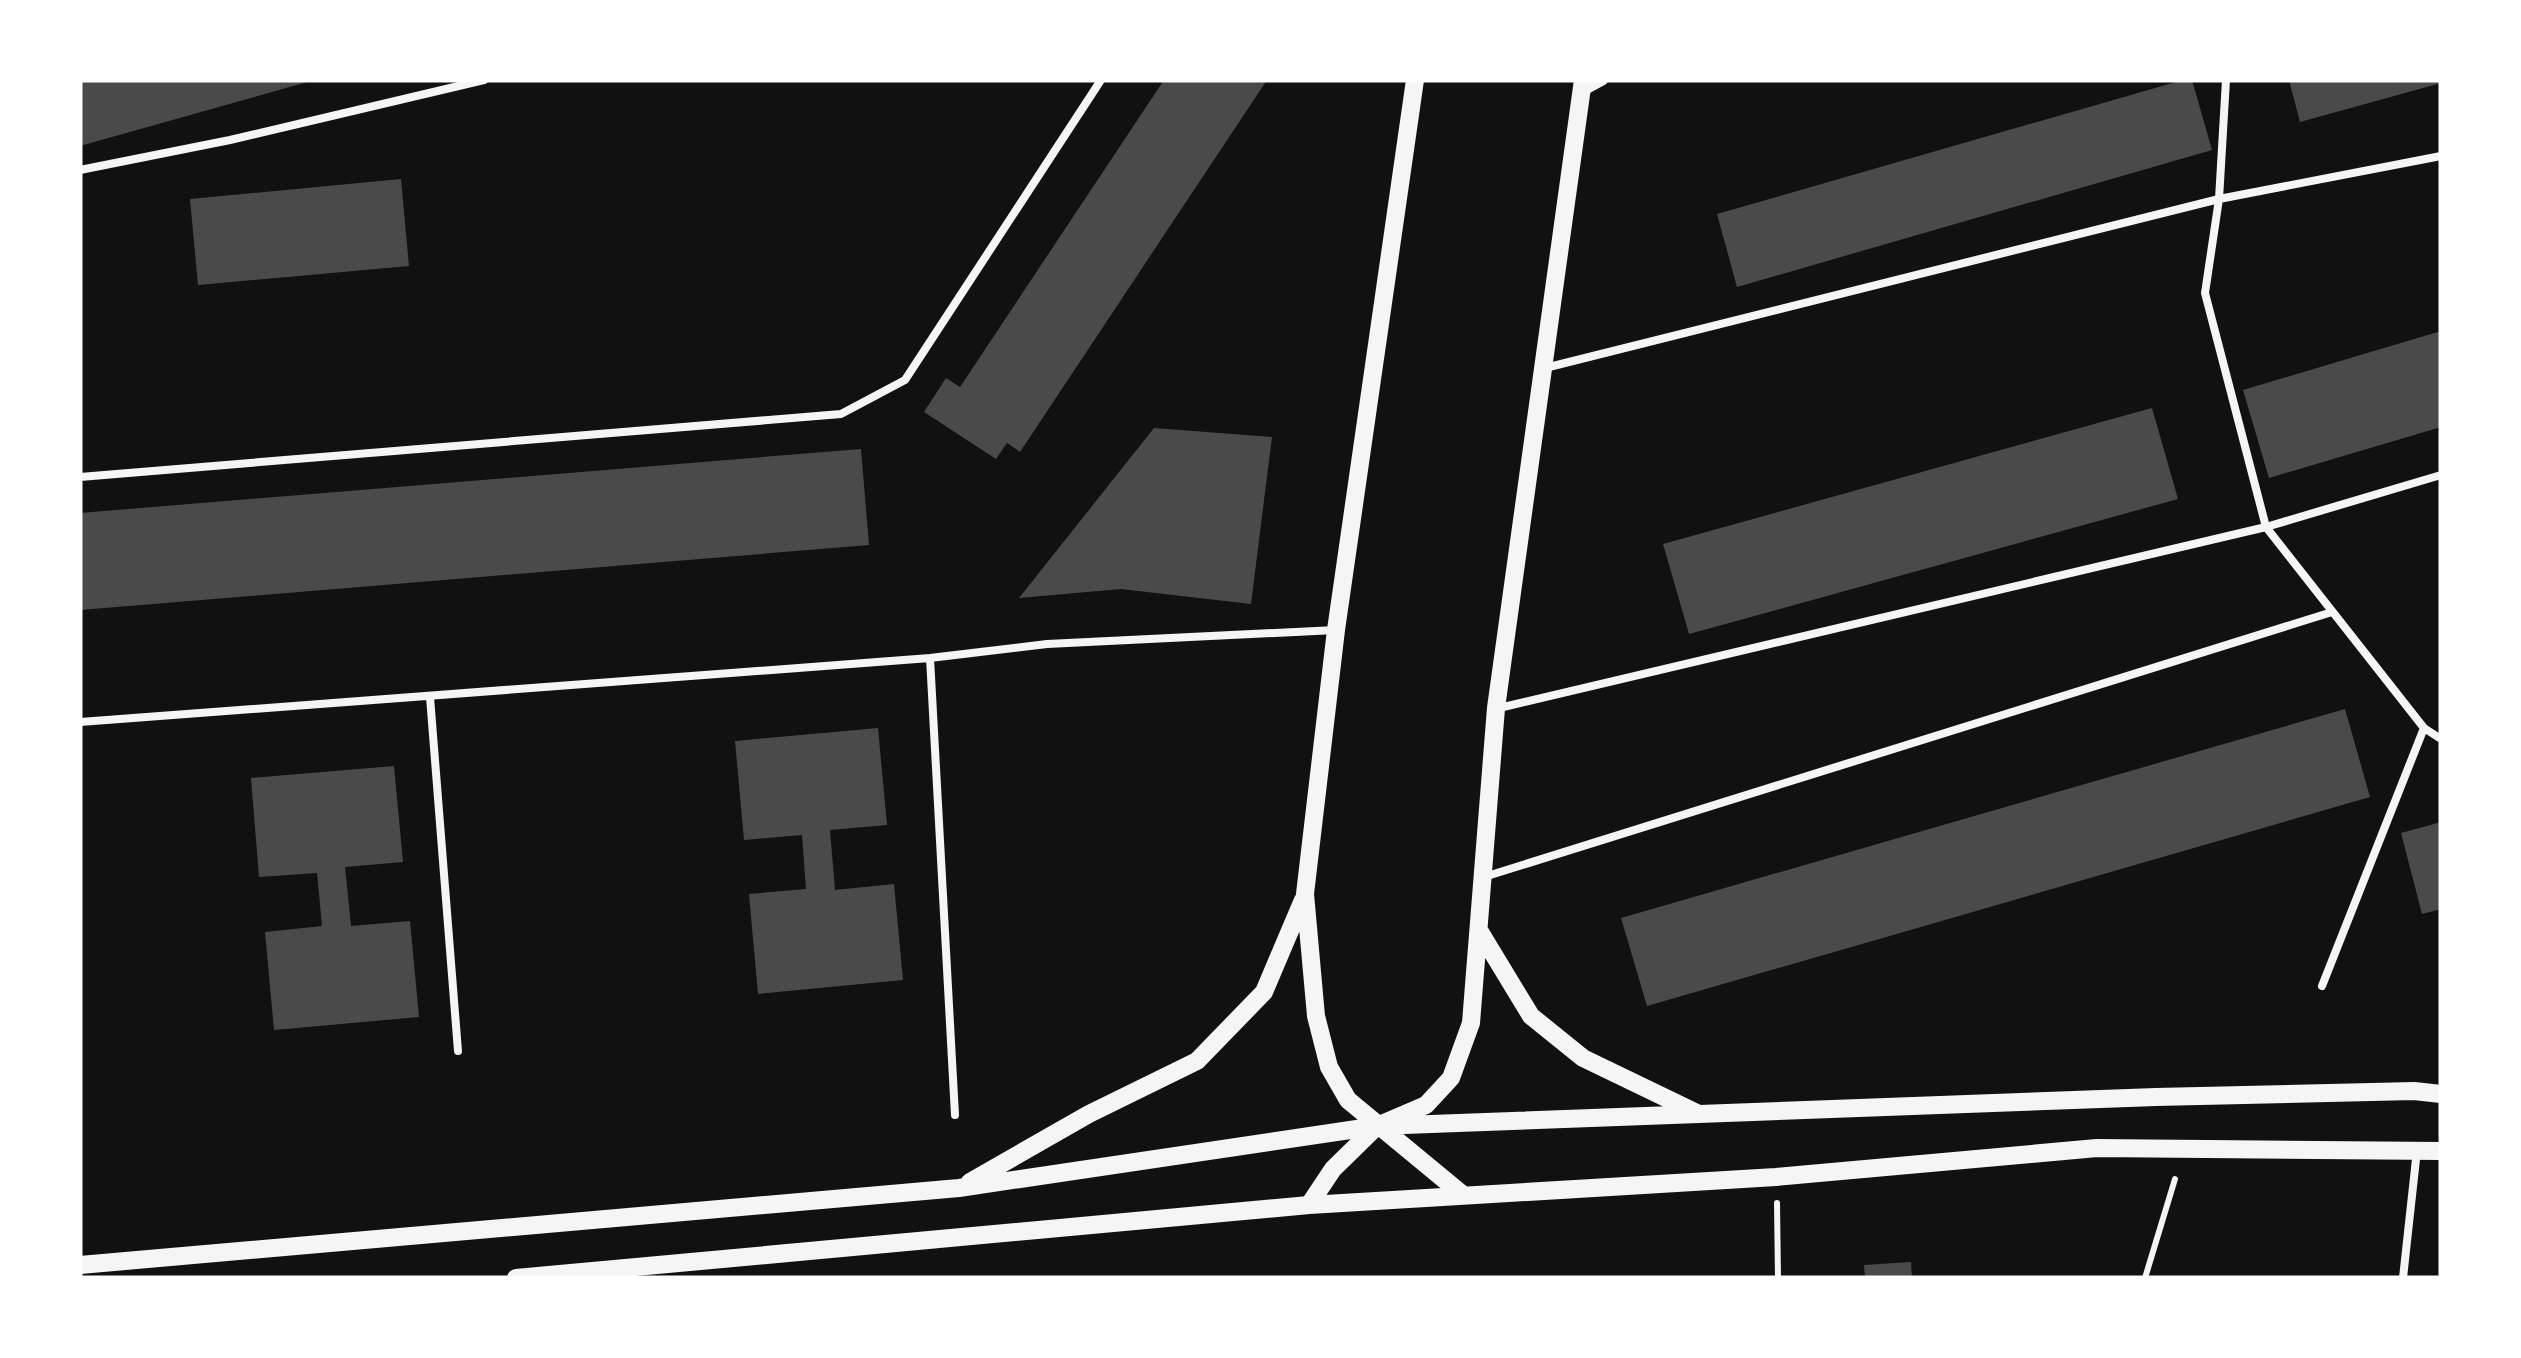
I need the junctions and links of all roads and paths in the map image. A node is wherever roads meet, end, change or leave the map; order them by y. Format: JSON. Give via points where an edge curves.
{"nodes":[{"id":1,"x":484,"y":80,"type":"edge"},
{"id":2,"x":1102,"y":80,"type":"edge"},
{"id":3,"x":1414,"y":80,"type":"edge"},
{"id":4,"x":1602,"y":80,"type":"edge"},
{"id":5,"x":2226,"y":80,"type":"edge"},
{"id":6,"x":1582,"y":86,"type":"edge"},
{"id":7,"x":2441,"y":156,"type":"edge"},
{"id":8,"x":80,"y":170,"type":"edge"},
{"id":9,"x":2219,"y":199,"type":"junction"},
{"id":10,"x":1544,"y":368,"type":"junction"},
{"id":11,"x":2441,"y":475,"type":"edge"},
{"id":12,"x":80,"y":478,"type":"edge"},
{"id":13,"x":2266,"y":527,"type":"junction"},
{"id":14,"x":2332,"y":612,"type":"junction"},
{"id":15,"x":1336,"y":630,"type":"junction"},
{"id":16,"x":930,"y":658,"type":"junction"},
{"id":17,"x":430,"y":696,"type":"junction"},
{"id":18,"x":1496,"y":708,"type":"junction"},
{"id":19,"x":80,"y":722,"type":"edge"},
{"id":20,"x":2424,"y":728,"type":"junction"},
{"id":21,"x":2441,"y":740,"type":"edge"},
{"id":22,"x":1484,"y":877,"type":"junction"},
{"id":23,"x":1305,"y":894,"type":"junction"},
{"id":24,"x":1480,"y":932,"type":"junction"},
{"id":25,"x":2322,"y":986,"type":"dead end"},
{"id":26,"x":458,"y":1051,"type":"dead end"},
{"id":27,"x":2441,"y":1094,"type":"edge"},
{"id":28,"x":954,"y":1115,"type":"dead end"},
{"id":29,"x":1702,"y":1115,"type":"junction"},
{"id":30,"x":1377,"y":1126,"type":"junction"},
{"id":31,"x":2184,"y":1149,"type":"junction"},
{"id":32,"x":2416,"y":1150,"type":"junction"},
{"id":33,"x":2441,"y":1151,"type":"edge"},
{"id":34,"x":1776,"y":1177,"type":"junction"},
{"id":35,"x":959,"y":1188,"type":"junction"},
{"id":36,"x":1462,"y":1195,"type":"junction"},
{"id":37,"x":1309,"y":1205,"type":"junction"},
{"id":38,"x":80,"y":1265,"type":"edge"},
{"id":39,"x":516,"y":1278,"type":"edge"},
{"id":40,"x":1778,"y":1278,"type":"edge"},
{"id":41,"x":2145,"y":1278,"type":"edge"},
{"id":42,"x":2403,"y":1278,"type":"edge"}],
"edges":[{"from":1,"to":8,"type":"lane"},
{"from":2,"to":12,"type":"lane","via":[[904,380],[841,414]]},
{"from":3,"to":15,"type":"street"},
{"from":4,"to":6,"type":"street"},
{"from":5,"to":9,"type":"lane"},
{"from":6,"to":10,"type":"street"},
{"from":7,"to":9,"type":"lane"},
{"from":9,"to":10,"type":"lane"},
{"from":9,"to":13,"type":"lane","via":[[2205,293]]},
{"from":10,"to":18,"type":"street"},
{"from":11,"to":13,"type":"lane"},
{"from":13,"to":14,"type":"lane"},
{"from":13,"to":18,"type":"lane"},
{"from":14,"to":20,"type":"lane"},
{"from":14,"to":22,"type":"lane"},
{"from":15,"to":16,"type":"lane","via":[[1047,644]]},
{"from":15,"to":23,"type":"street"},
{"from":16,"to":17,"type":"lane"},
{"from":16,"to":28,"type":"lane"},
{"from":17,"to":19,"type":"lane"},
{"from":17,"to":26,"type":"lane"},
{"from":18,"to":22,"type":"street"},
{"from":20,"to":21,"type":"lane"},
{"from":20,"to":25,"type":"lane"},
{"from":22,"to":24,"type":"street"},
{"from":23,"to":30,"type":"street","via":[[1316,1016],[1329,1067],[1348,1100]]},
{"from":23,"to":35,"type":"street","via":[[1264,992],[1197,1061]]},
{"from":24,"to":29,"type":"street","via":[[1531,1016],[1583,1058]]},
{"from":24,"to":30,"type":"street","via":[[1471,1023],[1451,1078],[1426,1105]]},
{"from":27,"to":29,"type":"street","via":[[2156,1097]]},
{"from":29,"to":30,"type":"street"},
{"from":30,"to":35,"type":"street"},
{"from":30,"to":36,"type":"street"},
{"from":30,"to":37,"type":"street"},
{"from":31,"to":32,"type":"street"},
{"from":31,"to":34,"type":"street","via":[[2098,1148]]},
{"from":31,"to":41,"type":"path"},
{"from":32,"to":33,"type":"street"},
{"from":32,"to":42,"type":"lane"},
{"from":34,"to":36,"type":"street"},
{"from":34,"to":40,"type":"path"},
{"from":35,"to":38,"type":"street"},
{"from":36,"to":37,"type":"street"},
{"from":37,"to":39,"type":"street"}]}
